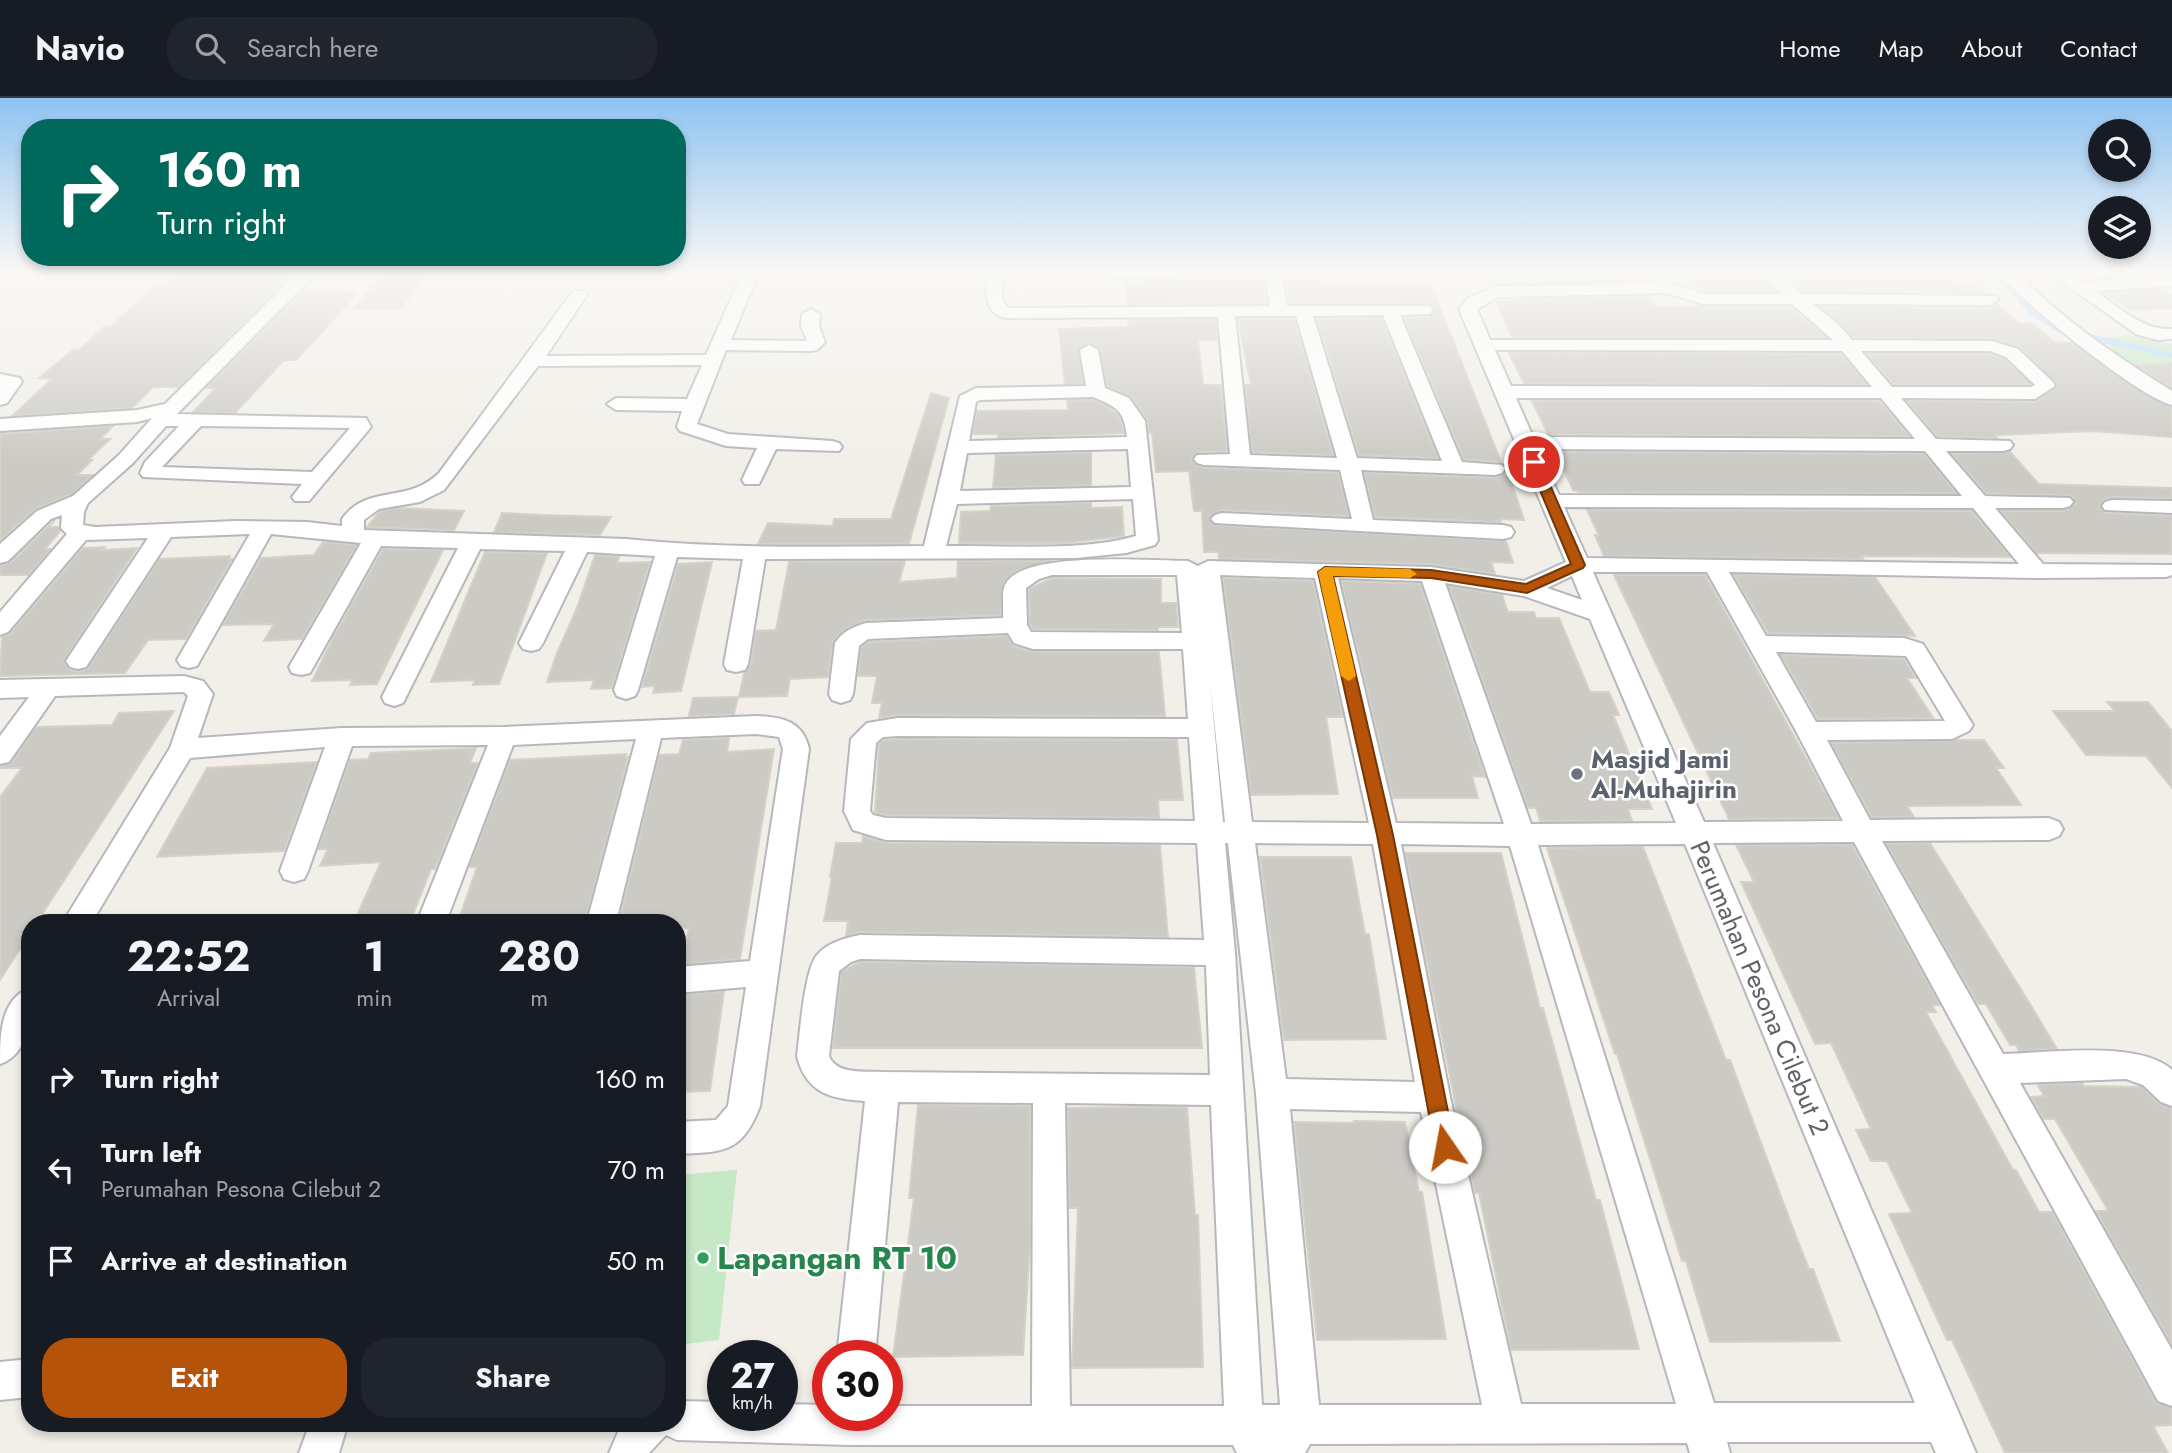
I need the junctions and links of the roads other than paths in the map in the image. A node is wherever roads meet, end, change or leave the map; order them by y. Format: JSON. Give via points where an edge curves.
{"nodes":[{"id":1,"x":247,"y":334,"type":"edge"},
{"id":2,"x":552,"y":334,"type":"edge"},
{"id":3,"x":724,"y":334,"type":"edge"},
{"id":4,"x":814,"y":334,"type":"edge"},
{"id":5,"x":1228,"y":334,"type":"edge"},
{"id":6,"x":1310,"y":334,"type":"edge"},
{"id":7,"x":1400,"y":334,"type":"edge"},
{"id":8,"x":1479,"y":334,"type":"edge"},
{"id":9,"x":1837,"y":334,"type":"edge"},
{"id":10,"x":2080,"y":334,"type":"edge"},
{"id":11,"x":1846,"y":344,"type":"junction"},
{"id":12,"x":1483,"y":345,"type":"junction"},
{"id":13,"x":1088,"y":350,"type":"dead end"},
{"id":14,"x":716,"y":353,"type":"junction"},
{"id":15,"x":533,"y":361,"type":"junction"},
{"id":16,"x":0,"y":380,"type":"edge"},
{"id":17,"x":1097,"y":391,"type":"junction"},
{"id":18,"x":1504,"y":392,"type":"junction"},
{"id":19,"x":1886,"y":394,"type":"junction"},
{"id":20,"x":0,"y":399,"type":"edge"},
{"id":21,"x":2172,"y":399,"type":"edge"},
{"id":22,"x":616,"y":404,"type":"dead end"},
{"id":23,"x":694,"y":405,"type":"junction"},
{"id":24,"x":167,"y":414,"type":"junction"},
{"id":25,"x":195,"y":421,"type":"junction"},
{"id":26,"x":0,"y":425,"type":"edge"},
{"id":27,"x":1136,"y":443,"type":"junction"},
{"id":28,"x":1526,"y":443,"type":"junction"},
{"id":29,"x":769,"y":444,"type":"junction"},
{"id":30,"x":1929,"y":445,"type":"junction"},
{"id":31,"x":2003,"y":445,"type":"dead end"},
{"id":32,"x":832,"y":447,"type":"dead end"},
{"id":33,"x":959,"y":447,"type":"junction"},
{"id":34,"x":1203,"y":459,"type":"dead end"},
{"id":35,"x":1241,"y":461,"type":"junction"},
{"id":36,"x":1349,"y":464,"type":"junction"},
{"id":37,"x":1455,"y":468,"type":"junction"},
{"id":38,"x":1495,"y":469,"type":"dead end"},
{"id":39,"x":318,"y":478,"type":"junction"},
{"id":40,"x":752,"y":480,"type":"dead end"},
{"id":41,"x":1143,"y":492,"type":"junction"},
{"id":42,"x":302,"y":497,"type":"dead end"},
{"id":43,"x":948,"y":498,"type":"junction"},
{"id":44,"x":80,"y":500,"type":"junction"},
{"id":45,"x":1551,"y":501,"type":"junction"},
{"id":46,"x":2063,"y":502,"type":"dead end"},
{"id":47,"x":1979,"y":504,"type":"junction"},
{"id":48,"x":2112,"y":506,"type":"dead end"},
{"id":49,"x":2172,"y":507,"type":"edge"},
{"id":50,"x":1222,"y":519,"type":"dead end"},
{"id":51,"x":1364,"y":525,"type":"junction"},
{"id":52,"x":264,"y":528,"type":"junction"},
{"id":53,"x":1503,"y":531,"type":"dead end"},
{"id":54,"x":163,"y":532,"type":"junction"},
{"id":55,"x":80,"y":533,"type":"junction"},
{"id":56,"x":11,"y":535,"type":"edge"},
{"id":57,"x":363,"y":537,"type":"junction"},
{"id":58,"x":471,"y":544,"type":"junction"},
{"id":59,"x":579,"y":545,"type":"junction"},
{"id":60,"x":668,"y":550,"type":"junction"},
{"id":61,"x":933,"y":552,"type":"junction"},
{"id":62,"x":755,"y":554,"type":"junction"},
{"id":63,"x":0,"y":556,"type":"edge"},
{"id":64,"x":1578,"y":565,"type":"junction"},
{"id":65,"x":1714,"y":565,"type":"junction"},
{"id":66,"x":2166,"y":570,"type":"dead end"},
{"id":67,"x":2038,"y":571,"type":"junction"},
{"id":68,"x":1325,"y":572,"type":"junction"},
{"id":69,"x":1431,"y":574,"type":"junction"},
{"id":70,"x":1527,"y":589,"type":"junction"},
{"id":71,"x":1600,"y":614,"type":"junction"},
{"id":72,"x":1015,"y":625,"type":"junction"},
{"id":73,"x":0,"y":626,"type":"edge"},
{"id":74,"x":1195,"y":641,"type":"junction"},
{"id":75,"x":531,"y":643,"type":"dead end"},
{"id":76,"x":1761,"y":645,"type":"junction"},
{"id":77,"x":189,"y":660,"type":"dead end"},
{"id":78,"x":78,"y":661,"type":"dead end"},
{"id":79,"x":736,"y":664,"type":"dead end"},
{"id":80,"x":301,"y":667,"type":"dead end"},
{"id":81,"x":48,"y":688,"type":"junction"},
{"id":82,"x":0,"y":689,"type":"edge"},
{"id":83,"x":626,"y":690,"type":"dead end"},
{"id":84,"x":841,"y":694,"type":"dead end"},
{"id":85,"x":394,"y":696,"type":"dead end"},
{"id":86,"x":1202,"y":728,"type":"junction"},
{"id":87,"x":650,"y":729,"type":"junction"},
{"id":88,"x":1810,"y":732,"type":"junction"},
{"id":89,"x":504,"y":736,"type":"junction"},
{"id":90,"x":342,"y":737,"type":"junction"},
{"id":91,"x":181,"y":749,"type":"junction"},
{"id":92,"x":0,"y":755,"type":"edge"},
{"id":93,"x":2049,"y":829,"type":"dead end"},
{"id":94,"x":1863,"y":833,"type":"junction"},
{"id":95,"x":1226,"y":834,"type":"junction"},
{"id":96,"x":1695,"y":834,"type":"junction"},
{"id":97,"x":1385,"y":835,"type":"junction"},
{"id":98,"x":1521,"y":835,"type":"junction"},
{"id":99,"x":294,"y":871,"type":"dead end"},
{"id":100,"x":82,"y":914,"type":"edge"},
{"id":101,"x":435,"y":914,"type":"edge"},
{"id":102,"x":604,"y":914,"type":"edge"},
{"id":103,"x":1220,"y":953,"type":"junction"},
{"id":104,"x":764,"y":973,"type":"junction"},
{"id":105,"x":686,"y":978,"type":"edge"},
{"id":106,"x":16,"y":1014,"type":"edge"},
{"id":107,"x":0,"y":1049,"type":"edge"},
{"id":108,"x":1994,"y":1069,"type":"junction"},
{"id":109,"x":883,"y":1087,"type":"junction"},
{"id":110,"x":1049,"y":1088,"type":"junction"},
{"id":111,"x":1227,"y":1090,"type":"junction"},
{"id":112,"x":2172,"y":1091,"type":"edge"},
{"id":113,"x":1272,"y":1094,"type":"junction"},
{"id":114,"x":1434,"y":1097,"type":"junction"},
{"id":115,"x":686,"y":1138,"type":"edge"},
{"id":116,"x":858,"y":1340,"type":"edge"},
{"id":117,"x":21,"y":1379,"type":"edge"},
{"id":118,"x":0,"y":1381,"type":"edge"},
{"id":119,"x":2172,"y":1387,"type":"edge"},
{"id":120,"x":686,"y":1420,"type":"edge"},
{"id":121,"x":812,"y":1421,"type":"edge"},
{"id":122,"x":903,"y":1422,"type":"edge"},
{"id":123,"x":1051,"y":1426,"type":"junction"},
{"id":124,"x":1506,"y":1426,"type":"junction"},
{"id":125,"x":326,"y":1432,"type":"edge"},
{"id":126,"x":640,"y":1432,"type":"edge"},
{"id":127,"x":1949,"y":1437,"type":"edge"},
{"id":128,"x":1291,"y":1438,"type":"edge"},
{"id":129,"x":1251,"y":1439,"type":"edge"},
{"id":130,"x":1706,"y":1439,"type":"edge"},
{"id":131,"x":319,"y":1453,"type":"edge"},
{"id":132,"x":629,"y":1453,"type":"edge"}],
"edges":[{"from":1,"to":24,"type":"street"},
{"from":2,"to":15,"type":"street"},
{"from":3,"to":14,"type":"street"},
{"from":4,"to":14,"type":"street","via":[[817,342],[811,346]]},
{"from":5,"to":35,"type":"street"},
{"from":6,"to":36,"type":"street"},
{"from":7,"to":37,"type":"street"},
{"from":8,"to":12,"type":"street","name":"Perumahan Pesona Cilebut 2"},
{"from":9,"to":11,"type":"street"},
{"from":10,"to":21,"type":"street","via":[[2123,369]]},
{"from":11,"to":12,"type":"street"},
{"from":11,"to":19,"type":"street"},
{"from":11,"to":19,"type":"street","via":[[1992,346],[2004,349],[2046,386],[2035,393]]},
{"from":12,"to":18,"type":"street","name":"Perumahan Pesona Cilebut 2"},
{"from":13,"to":17,"type":"street"},
{"from":14,"to":15,"type":"street"},
{"from":14,"to":23,"type":"street"},
{"from":15,"to":57,"type":"street","via":[[446,477],[428,493],[365,507],[353,519]]},
{"from":16,"to":20,"type":"street","via":[[13,382]]},
{"from":17,"to":27,"type":"street","via":[[1122,402],[1135,421]]},
{"from":17,"to":33,"type":"street","via":[[976,394],[967,400]]},
{"from":18,"to":19,"type":"street"},
{"from":18,"to":28,"type":"street","name":"Perumahan Pesona Cilebut 2"},
{"from":19,"to":30,"type":"street"},
{"from":22,"to":23,"type":"street"},
{"from":23,"to":29,"type":"street","via":[[687,427],[694,431]]},
{"from":24,"to":25,"type":"street"},
{"from":24,"to":26,"type":"street"},
{"from":24,"to":44,"type":"street"},
{"from":25,"to":39,"type":"street","via":[[359,422],[361,427]]},
{"from":25,"to":39,"type":"street","via":[[150,473]]},
{"from":27,"to":33,"type":"street"},
{"from":27,"to":41,"type":"street"},
{"from":28,"to":30,"type":"street"},
{"from":28,"to":45,"type":"street","name":"Perumahan Pesona Cilebut 2"},
{"from":29,"to":32,"type":"street"},
{"from":29,"to":40,"type":"street"},
{"from":30,"to":31,"type":"street"},
{"from":30,"to":47,"type":"street"},
{"from":33,"to":43,"type":"street"},
{"from":34,"to":35,"type":"street"},
{"from":35,"to":36,"type":"street"},
{"from":36,"to":37,"type":"street"},
{"from":36,"to":51,"type":"street"},
{"from":37,"to":38,"type":"street"},
{"from":39,"to":42,"type":"street"},
{"from":41,"to":43,"type":"street"},
{"from":41,"to":61,"type":"street","via":[[1147,540],[1101,550]]},
{"from":43,"to":61,"type":"street"},
{"from":44,"to":55,"type":"street","via":[[70,521]]},
{"from":44,"to":56,"type":"street"},
{"from":45,"to":47,"type":"street"},
{"from":45,"to":64,"type":"street","name":"Perumahan Pesona Cilebut 2"},
{"from":46,"to":47,"type":"street"},
{"from":47,"to":67,"type":"street"},
{"from":48,"to":49,"type":"street"},
{"from":50,"to":51,"type":"street"},
{"from":51,"to":53,"type":"street"},
{"from":52,"to":54,"type":"street"},
{"from":52,"to":57,"type":"street"},
{"from":52,"to":77,"type":"street"},
{"from":54,"to":55,"type":"street"},
{"from":54,"to":78,"type":"street"},
{"from":55,"to":73,"type":"street"},
{"from":56,"to":63,"type":"street"},
{"from":57,"to":58,"type":"street"},
{"from":57,"to":80,"type":"street"},
{"from":58,"to":59,"type":"street"},
{"from":58,"to":85,"type":"street"},
{"from":59,"to":60,"type":"street"},
{"from":59,"to":75,"type":"street"},
{"from":60,"to":62,"type":"street"},
{"from":60,"to":83,"type":"street"},
{"from":61,"to":62,"type":"street"},
{"from":62,"to":79,"type":"street"},
{"from":64,"to":65,"type":"street"},
{"from":64,"to":70,"type":"street"},
{"from":64,"to":71,"type":"street","name":"Perumahan Pesona Cilebut 2"},
{"from":65,"to":67,"type":"street"},
{"from":65,"to":76,"type":"street"},
{"from":66,"to":67,"type":"street"},
{"from":68,"to":69,"type":"street"},
{"from":68,"to":95,"type":"street","via":[[1208,568]]},
{"from":68,"to":97,"type":"street"},
{"from":69,"to":70,"type":"street"},
{"from":69,"to":98,"type":"street"},
{"from":70,"to":71,"type":"street"},
{"from":71,"to":96,"type":"street","name":"Perumahan Pesona Cilebut 2"},
{"from":72,"to":74,"type":"street","via":[[1022,638],[1033,641]]},
{"from":72,"to":74,"type":"street","via":[[1015,587],[1037,571],[1188,568]]},
{"from":72,"to":84,"type":"street","via":[[857,634],[847,643]]},
{"from":74,"to":86,"type":"street"},
{"from":76,"to":88,"type":"street"},
{"from":76,"to":88,"type":"street","via":[[1904,646],[1915,650],[1960,725],[1952,730]]},
{"from":81,"to":82,"type":"street"},
{"from":81,"to":91,"type":"street","via":[[194,687],[201,694]]},
{"from":81,"to":92,"type":"street"},
{"from":86,"to":95,"type":"street"},
{"from":86,"to":95,"type":"street","via":[[876,730],[864,739],[857,811],[863,823],[886,829]]},
{"from":87,"to":89,"type":"street"},
{"from":87,"to":102,"type":"street"},
{"from":87,"to":104,"type":"street","via":[[777,726],[794,737]]},
{"from":88,"to":94,"type":"street"},
{"from":89,"to":90,"type":"street"},
{"from":89,"to":101,"type":"street"},
{"from":90,"to":91,"type":"street"},
{"from":90,"to":99,"type":"street"},
{"from":91,"to":100,"type":"street"},
{"from":93,"to":94,"type":"street"},
{"from":94,"to":96,"type":"street"},
{"from":94,"to":108,"type":"street"},
{"from":95,"to":97,"type":"street"},
{"from":95,"to":103,"type":"street"},
{"from":95,"to":113,"type":"street"},
{"from":96,"to":98,"type":"street"},
{"from":96,"to":127,"type":"street","name":"Perumahan Pesona Cilebut 2"},
{"from":97,"to":98,"type":"street"},
{"from":97,"to":114,"type":"street"},
{"from":98,"to":130,"type":"street"},
{"from":103,"to":109,"type":"street","via":[[844,950],[825,967],[814,1068],[831,1081]]},
{"from":103,"to":111,"type":"street"},
{"from":104,"to":105,"type":"street"},
{"from":104,"to":115,"type":"street","via":[[740,1120],[729,1132]]},
{"from":106,"to":107,"type":"street"},
{"from":108,"to":112,"type":"street","via":[[2126,1065],[2153,1073]]},
{"from":108,"to":119,"type":"street"},
{"from":109,"to":110,"type":"street"},
{"from":109,"to":116,"type":"street"},
{"from":110,"to":111,"type":"street"},
{"from":110,"to":123,"type":"street"},
{"from":111,"to":129,"type":"street"},
{"from":113,"to":114,"type":"street"},
{"from":113,"to":128,"type":"street"},
{"from":114,"to":124,"type":"street"},
{"from":117,"to":118,"type":"street"},
{"from":120,"to":121,"type":"street"},
{"from":122,"to":123,"type":"street"},
{"from":123,"to":129,"type":"street"},
{"from":124,"to":128,"type":"street"},
{"from":124,"to":130,"type":"street"},
{"from":125,"to":131,"type":"street"},
{"from":126,"to":132,"type":"street"},
{"from":127,"to":130,"type":"street"},
{"from":128,"to":129,"type":"street"}]}
